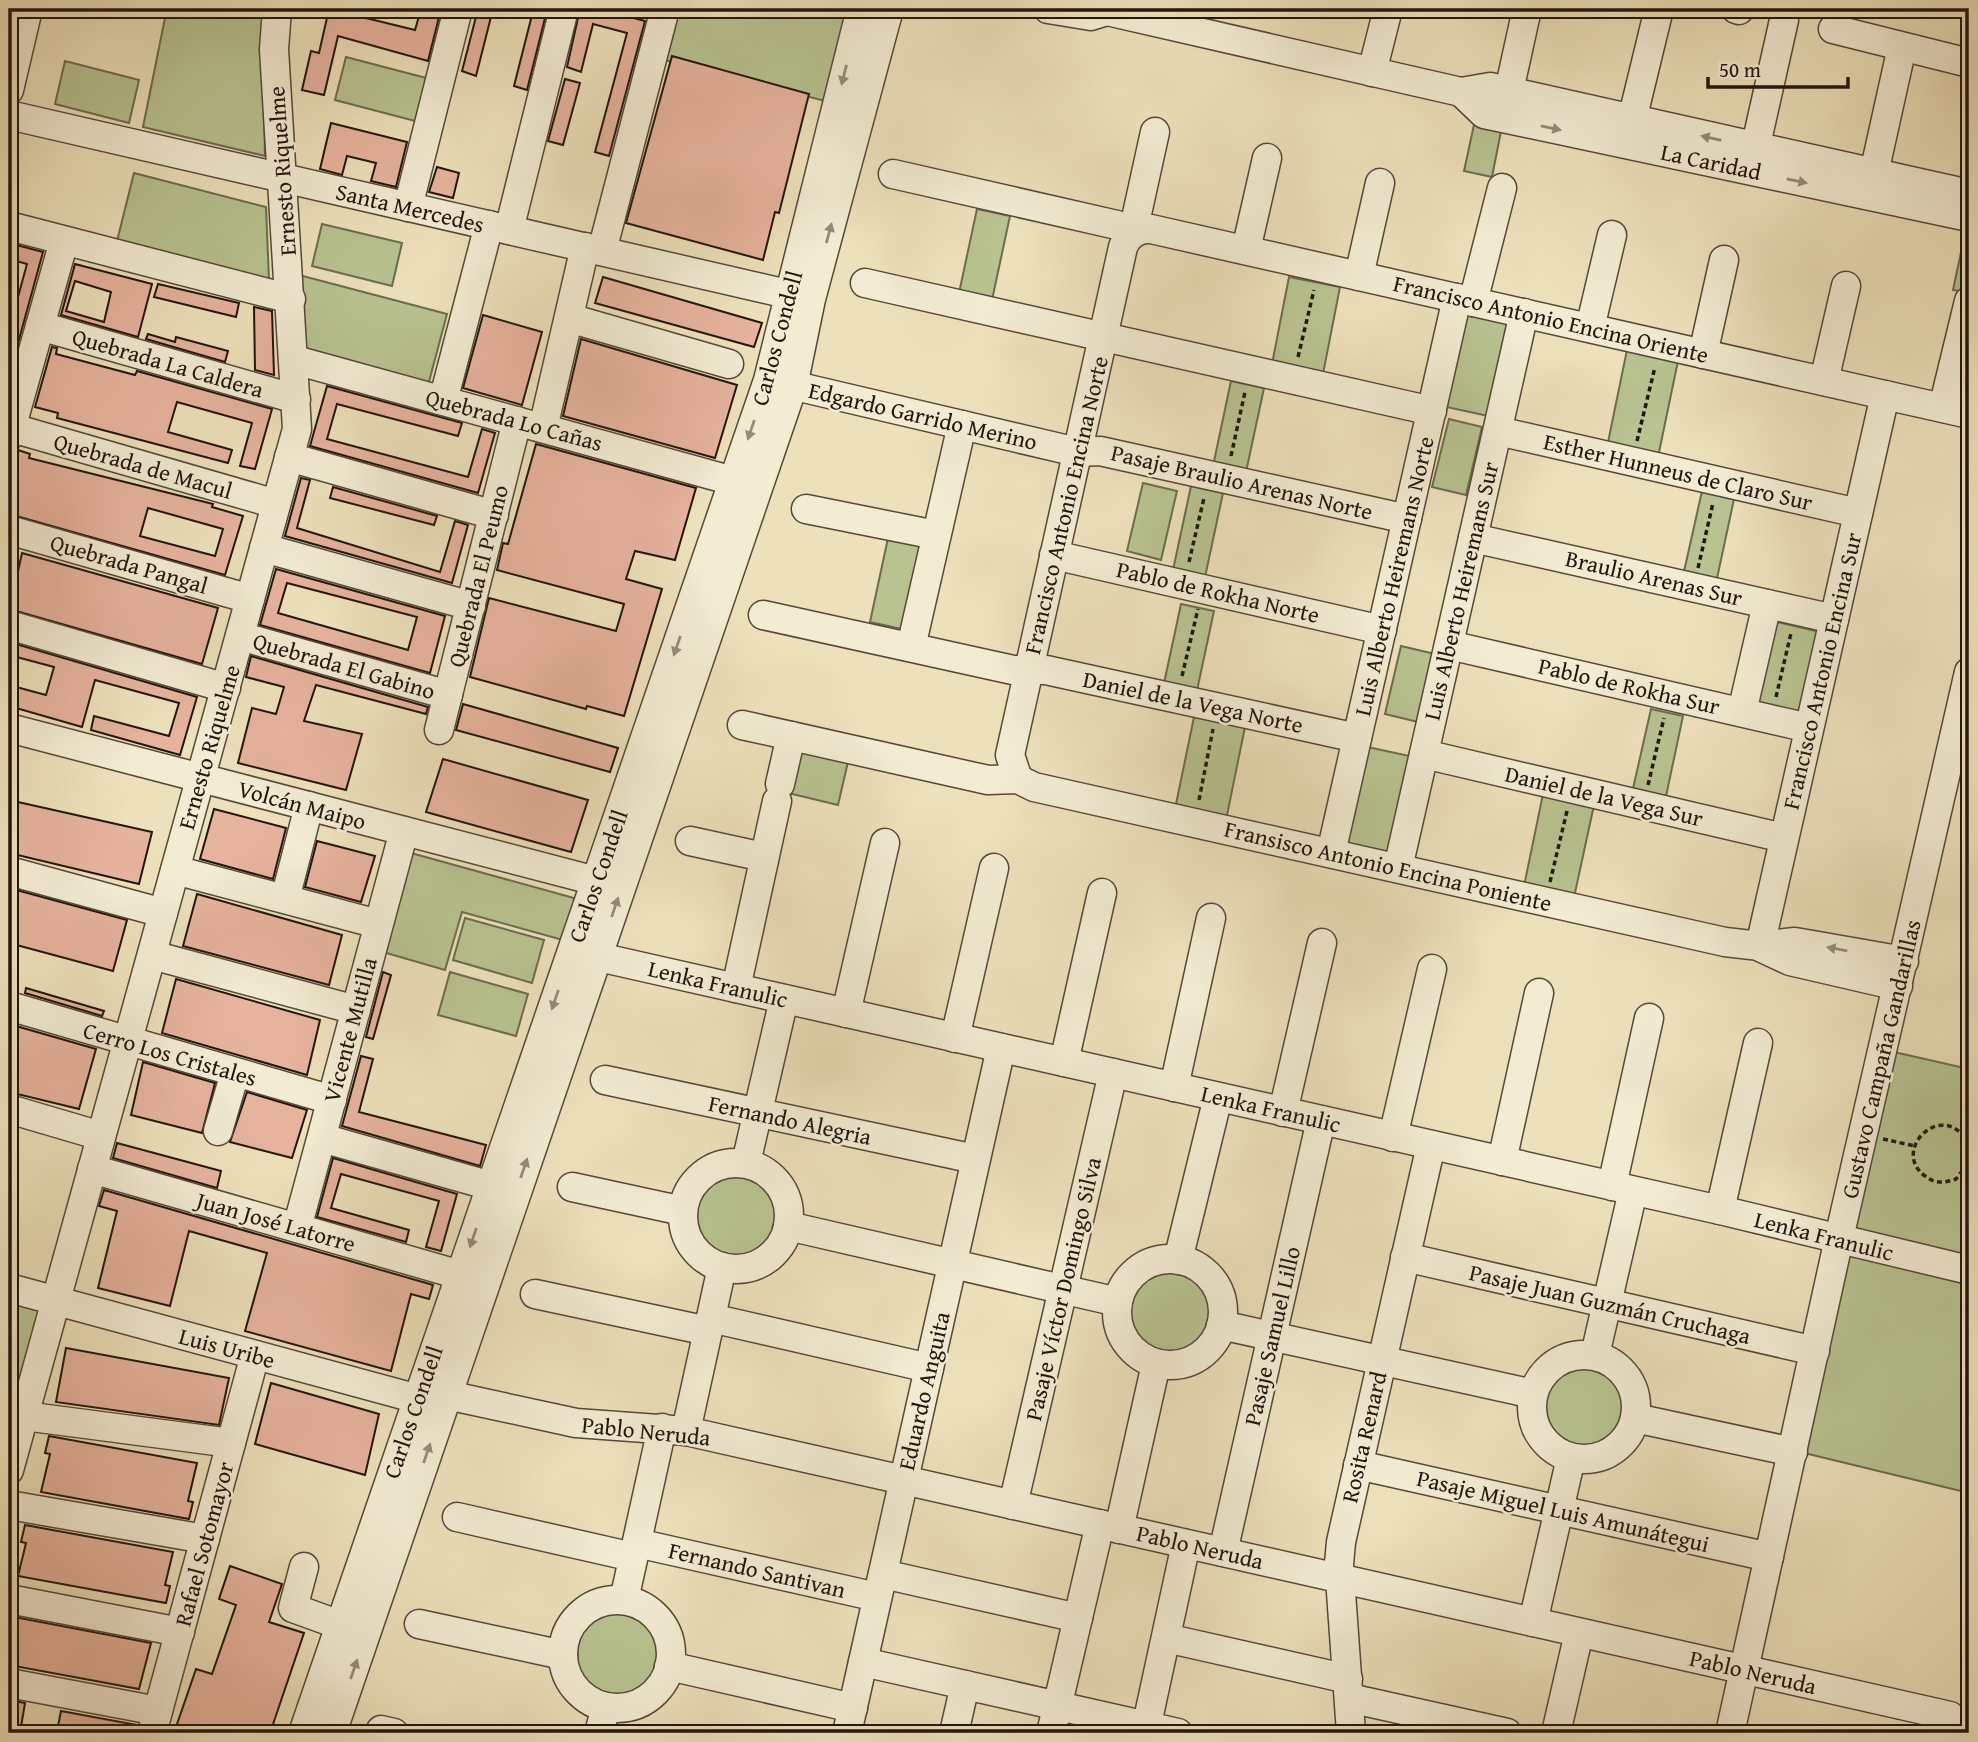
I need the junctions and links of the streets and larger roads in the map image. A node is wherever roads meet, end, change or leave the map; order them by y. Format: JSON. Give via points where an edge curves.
{"nodes":[{"id":1,"x":28,"y":9,"type":"edge"},
{"id":2,"x":277,"y":9,"type":"edge"},
{"id":3,"x":458,"y":9,"type":"edge"},
{"id":4,"x":564,"y":9,"type":"edge"},
{"id":5,"x":861,"y":9,"type":"edge"},
{"id":6,"x":889,"y":9,"type":"edge"},
{"id":7,"x":1048,"y":9,"type":"edge"},
{"id":8,"x":1388,"y":9,"type":"edge"},
{"id":9,"x":1509,"y":9,"type":"edge"},
{"id":10,"x":1527,"y":9,"type":"edge"},
{"id":11,"x":1659,"y":9,"type":"edge"},
{"id":12,"x":1107,"y":10,"type":"edge"},
{"id":13,"x":656,"y":11,"type":"edge"},
{"id":14,"x":1784,"y":20,"type":"dead end"},
{"id":15,"x":1833,"y":29,"type":"dead end"},
{"id":16,"x":1902,"y":47,"type":"junction"},
{"id":17,"x":1969,"y":63,"type":"edge"},
{"id":18,"x":1373,"y":72,"type":"junction"},
{"id":19,"x":9,"y":90,"type":"edge"},
{"id":20,"x":1497,"y":103,"type":"junction"},
{"id":21,"x":9,"y":115,"type":"edge"},
{"id":22,"x":1632,"y":120,"type":"junction"},
{"id":23,"x":1598,"y":125,"type":"junction"},
{"id":24,"x":1155,"y":132,"type":"dead end"},
{"id":25,"x":1266,"y":158,"type":"dead end"},
{"id":26,"x":1752,"y":160,"type":"junction"},
{"id":27,"x":1874,"y":173,"type":"junction"},
{"id":28,"x":893,"y":174,"type":"dead end"},
{"id":29,"x":283,"y":179,"type":"junction"},
{"id":30,"x":1380,"y":183,"type":"dead end"},
{"id":31,"x":1502,"y":188,"type":"dead end"},
{"id":32,"x":1969,"y":194,"type":"edge"},
{"id":33,"x":408,"y":207,"type":"junction"},
{"id":34,"x":1969,"y":217,"type":"edge"},
{"id":35,"x":9,"y":226,"type":"edge"},
{"id":36,"x":499,"y":228,"type":"junction"},
{"id":37,"x":1133,"y":232,"type":"junction"},
{"id":38,"x":1612,"y":235,"type":"dead end"},
{"id":39,"x":64,"y":241,"type":"junction"},
{"id":40,"x":594,"y":249,"type":"junction"},
{"id":41,"x":1246,"y":250,"type":"junction"},
{"id":42,"x":1724,"y":260,"type":"dead end"},
{"id":43,"x":1359,"y":276,"type":"junction"},
{"id":44,"x":865,"y":283,"type":"dead end"},
{"id":45,"x":1846,"y":286,"type":"dead end"},
{"id":46,"x":801,"y":297,"type":"junction"},
{"id":47,"x":291,"y":299,"type":"junction"},
{"id":48,"x":1465,"y":300,"type":"junction"},
{"id":49,"x":1969,"y":301,"type":"edge"},
{"id":50,"x":1524,"y":313,"type":"junction"},
{"id":51,"x":569,"y":318,"type":"junction"},
{"id":52,"x":40,"y":326,"type":"junction"},
{"id":53,"x":1590,"y":328,"type":"junction"},
{"id":54,"x":1103,"y":337,"type":"junction"},
{"id":55,"x":1703,"y":354,"type":"junction"},
{"id":56,"x":295,"y":360,"type":"junction"},
{"id":57,"x":729,"y":364,"type":"dead end"},
{"id":58,"x":1824,"y":381,"type":"junction"},
{"id":59,"x":781,"y":383,"type":"junction"},
{"id":60,"x":1885,"y":395,"type":"junction"},
{"id":61,"x":296,"y":400,"type":"junction"},
{"id":62,"x":443,"y":401,"type":"junction"},
{"id":63,"x":1432,"y":411,"type":"junction"},
{"id":64,"x":1956,"y":411,"type":"edge"},
{"id":65,"x":530,"y":425,"type":"junction"},
{"id":66,"x":961,"y":425,"type":"junction"},
{"id":67,"x":10,"y":430,"type":"edge"},
{"id":68,"x":1498,"y":431,"type":"junction"},
{"id":69,"x":1077,"y":452,"type":"junction"},
{"id":70,"x":289,"y":457,"type":"junction"},
{"id":71,"x":733,"y":481,"type":"junction"},
{"id":72,"x":276,"y":504,"type":"junction"},
{"id":73,"x":806,"y":509,"type":"dead end"},
{"id":74,"x":1858,"y":513,"type":"junction"},
{"id":75,"x":494,"y":515,"type":"junction"},
{"id":76,"x":1407,"y":519,"type":"junction"},
{"id":77,"x":9,"y":530,"type":"edge"},
{"id":78,"x":936,"y":535,"type":"junction"},
{"id":79,"x":1474,"y":538,"type":"junction"},
{"id":80,"x":264,"y":548,"type":"junction"},
{"id":81,"x":1054,"y":555,"type":"junction"},
{"id":82,"x":250,"y":599,"type":"junction"},
{"id":83,"x":1767,"y":604,"type":"junction"},
{"id":84,"x":471,"y":606,"type":"junction"},
{"id":85,"x":763,"y":615,"type":"dead end"},
{"id":86,"x":1834,"y":619,"type":"junction"},
{"id":87,"x":9,"y":625,"type":"edge"},
{"id":88,"x":1382,"y":629,"type":"junction"},
{"id":89,"x":240,"y":636,"type":"junction"},
{"id":90,"x":1449,"y":645,"type":"junction"},
{"id":91,"x":911,"y":647,"type":"junction"},
{"id":92,"x":1028,"y":670,"type":"junction"},
{"id":93,"x":1969,"y":671,"type":"edge"},
{"id":94,"x":226,"y":688,"type":"junction"},
{"id":95,"x":448,"y":695,"type":"junction"},
{"id":96,"x":1742,"y":712,"type":"junction"},
{"id":97,"x":742,"y":725,"type":"dead end"},
{"id":98,"x":9,"y":728,"type":"edge"},
{"id":99,"x":1809,"y":728,"type":"junction"},
{"id":100,"x":439,"y":730,"type":"dead end"},
{"id":101,"x":791,"y":736,"type":"junction"},
{"id":102,"x":1357,"y":738,"type":"junction"},
{"id":103,"x":1424,"y":754,"type":"junction"},
{"id":104,"x":200,"y":778,"type":"junction"},
{"id":105,"x":1018,"y":779,"type":"junction"},
{"id":106,"x":309,"y":806,"type":"junction"},
{"id":107,"x":404,"y":831,"type":"junction"},
{"id":108,"x":1784,"y":838,"type":"junction"},
{"id":109,"x":690,"y":841,"type":"dead end"},
{"id":110,"x":885,"y":843,"type":"dead end"},
{"id":111,"x":1331,"y":853,"type":"junction"},
{"id":112,"x":764,"y":857,"type":"junction"},
{"id":113,"x":994,"y":868,"type":"dead end"},
{"id":114,"x":1398,"y":868,"type":"junction"},
{"id":115,"x":175,"y":870,"type":"junction"},
{"id":116,"x":9,"y":871,"type":"edge"},
{"id":117,"x":596,"y":881,"type":"junction"},
{"id":118,"x":1102,"y":893,"type":"dead end"},
{"id":119,"x":285,"y":899,"type":"junction"},
{"id":120,"x":163,"y":913,"type":"junction"},
{"id":121,"x":1211,"y":918,"type":"dead end"},
{"id":122,"x":378,"y":924,"type":"junction"},
{"id":123,"x":1321,"y":943,"type":"dead end"},
{"id":124,"x":1760,"y":946,"type":"junction"},
{"id":125,"x":585,"y":954,"type":"junction"},
{"id":126,"x":152,"y":955,"type":"junction"},
{"id":127,"x":1432,"y":968,"type":"dead end"},
{"id":128,"x":1901,"y":974,"type":"junction"},
{"id":129,"x":736,"y":988,"type":"junction"},
{"id":130,"x":1539,"y":993,"type":"dead end"},
{"id":131,"x":783,"y":999,"type":"junction"},
{"id":132,"x":9,"y":1006,"type":"edge"},
{"id":133,"x":356,"y":1010,"type":"junction"},
{"id":134,"x":846,"y":1013,"type":"junction"},
{"id":135,"x":1649,"y":1018,"type":"dead end"},
{"id":136,"x":955,"y":1038,"type":"junction"},
{"id":137,"x":127,"y":1042,"type":"junction"},
{"id":138,"x":1758,"y":1043,"type":"dead end"},
{"id":139,"x":1001,"y":1048,"type":"junction"},
{"id":140,"x":1064,"y":1062,"type":"junction"},
{"id":141,"x":235,"y":1073,"type":"junction"},
{"id":142,"x":1113,"y":1073,"type":"junction"},
{"id":143,"x":605,"y":1080,"type":"dead end"},
{"id":144,"x":1174,"y":1087,"type":"junction"},
{"id":145,"x":1218,"y":1097,"type":"junction"},
{"id":146,"x":332,"y":1100,"type":"junction"},
{"id":147,"x":9,"y":1109,"type":"edge"},
{"id":148,"x":758,"y":1112,"type":"junction"},
{"id":149,"x":1283,"y":1112,"type":"junction"},
{"id":150,"x":1321,"y":1120,"type":"junction"},
{"id":151,"x":218,"y":1131,"type":"dead end"},
{"id":152,"x":102,"y":1136,"type":"junction"},
{"id":153,"x":1393,"y":1137,"type":"junction"},
{"id":154,"x":322,"y":1138,"type":"junction"},
{"id":155,"x":1431,"y":1145,"type":"junction"},
{"id":156,"x":975,"y":1159,"type":"junction"},
{"id":157,"x":1502,"y":1161,"type":"junction"},
{"id":158,"x":746,"y":1163,"type":"junction"},
{"id":159,"x":92,"y":1168,"type":"junction"},
{"id":160,"x":491,"y":1186,"type":"junction"},
{"id":161,"x":572,"y":1187,"type":"dead end"},
{"id":162,"x":1622,"y":1188,"type":"junction"},
{"id":163,"x":1720,"y":1210,"type":"junction"},
{"id":164,"x":683,"y":1211,"type":"junction"},
{"id":165,"x":788,"y":1226,"type":"junction"},
{"id":166,"x":298,"y":1228,"type":"junction"},
{"id":167,"x":1838,"y":1241,"type":"junction"},
{"id":168,"x":1405,"y":1257,"type":"junction"},
{"id":169,"x":1178,"y":1260,"type":"junction"},
{"id":170,"x":952,"y":1264,"type":"junction"},
{"id":171,"x":722,"y":1267,"type":"junction"},
{"id":172,"x":1969,"y":1270,"type":"edge"},
{"id":173,"x":460,"y":1275,"type":"junction"},
{"id":174,"x":9,"y":1288,"type":"edge"},
{"id":175,"x":1063,"y":1289,"type":"junction"},
{"id":176,"x":535,"y":1294,"type":"dead end"},
{"id":177,"x":56,"y":1301,"type":"junction"},
{"id":178,"x":1118,"y":1301,"type":"junction"},
{"id":179,"x":1607,"y":1302,"type":"junction"},
{"id":180,"x":709,"y":1325,"type":"junction"},
{"id":181,"x":1221,"y":1325,"type":"junction"},
{"id":182,"x":1272,"y":1336,"type":"junction"},
{"id":183,"x":1815,"y":1351,"type":"junction"},
{"id":184,"x":255,"y":1355,"type":"junction"},
{"id":185,"x":1595,"y":1355,"type":"junction"},
{"id":186,"x":1382,"y":1360,"type":"junction"},
{"id":187,"x":1156,"y":1364,"type":"junction"},
{"id":188,"x":929,"y":1368,"type":"junction"},
{"id":189,"x":447,"y":1395,"type":"junction"},
{"id":190,"x":1533,"y":1395,"type":"junction"},
{"id":191,"x":418,"y":1399,"type":"junction"},
{"id":192,"x":24,"y":1416,"type":"junction"},
{"id":193,"x":1635,"y":1418,"type":"junction"},
{"id":194,"x":674,"y":1430,"type":"junction"},
{"id":195,"x":231,"y":1443,"type":"junction"},
{"id":196,"x":1793,"y":1452,"type":"junction"},
{"id":197,"x":1571,"y":1458,"type":"junction"},
{"id":198,"x":1358,"y":1465,"type":"junction"},
{"id":199,"x":9,"y":1470,"type":"edge"},
{"id":200,"x":904,"y":1480,"type":"junction"},
{"id":201,"x":9,"y":1505,"type":"edge"},
{"id":202,"x":1013,"y":1505,"type":"junction"},
{"id":203,"x":1559,"y":1510,"type":"junction"},
{"id":204,"x":457,"y":1517,"type":"dead end"},
{"id":205,"x":1109,"y":1526,"type":"junction"},
{"id":206,"x":205,"y":1539,"type":"junction"},
{"id":207,"x":1186,"y":1544,"type":"junction"},
{"id":208,"x":635,"y":1550,"type":"junction"},
{"id":209,"x":1223,"y":1552,"type":"junction"},
{"id":210,"x":1769,"y":1557,"type":"junction"},
{"id":211,"x":304,"y":1567,"type":"dead end"},
{"id":212,"x":1340,"y":1579,"type":"junction"},
{"id":213,"x":880,"y":1586,"type":"junction"},
{"id":214,"x":9,"y":1599,"type":"edge"},
{"id":215,"x":624,"y":1600,"type":"junction"},
{"id":216,"x":1078,"y":1618,"type":"junction"},
{"id":217,"x":1533,"y":1622,"type":"junction"},
{"id":218,"x":419,"y":1624,"type":"dead end"},
{"id":219,"x":340,"y":1625,"type":"junction"},
{"id":220,"x":180,"y":1632,"type":"junction"},
{"id":221,"x":1578,"y":1633,"type":"junction"},
{"id":222,"x":1166,"y":1638,"type":"junction"},
{"id":223,"x":563,"y":1655,"type":"junction"},
{"id":224,"x":863,"y":1662,"type":"junction"},
{"id":225,"x":670,"y":1667,"type":"junction"},
{"id":226,"x":1744,"y":1670,"type":"junction"},
{"id":227,"x":9,"y":1683,"type":"edge"},
{"id":228,"x":965,"y":1685,"type":"junction"},
{"id":229,"x":1348,"y":1688,"type":"junction"},
{"id":230,"x":1058,"y":1706,"type":"junction"},
{"id":231,"x":1950,"y":1716,"type":"dead end"},
{"id":232,"x":603,"y":1720,"type":"edge"},
{"id":233,"x":850,"y":1720,"type":"edge"},
{"id":234,"x":155,"y":1722,"type":"edge"},
{"id":235,"x":1145,"y":1730,"type":"edge"},
{"id":236,"x":303,"y":1733,"type":"edge"},
{"id":237,"x":332,"y":1733,"type":"edge"},
{"id":238,"x":954,"y":1733,"type":"edge"},
{"id":239,"x":1051,"y":1733,"type":"edge"},
{"id":240,"x":1178,"y":1733,"type":"edge"},
{"id":241,"x":1351,"y":1733,"type":"edge"},
{"id":242,"x":1507,"y":1733,"type":"edge"},
{"id":243,"x":1556,"y":1733,"type":"edge"},
{"id":244,"x":1730,"y":1733,"type":"edge"}],
"edges":[{"from":1,"to":19,"type":"street"},
{"from":2,"to":29,"type":"street","name":"Ernesto Riquelme","via":[[274,49]]},
{"from":3,"to":33,"type":"street"},
{"from":4,"to":36,"type":"street"},
{"from":5,"to":46,"type":"street","name":"Carlos Condell","one_way":true},
{"from":46,"to":6,"type":"street","name":"Carlos Condell","one_way":true},
{"from":7,"to":12,"type":"street","name":"La Caridad","via":[[1091,16]]},
{"from":8,"to":18,"type":"street"},
{"from":9,"to":20,"type":"street"},
{"from":10,"to":20,"type":"street"},
{"from":11,"to":22,"type":"street"},
{"from":12,"to":18,"type":"street","name":"La Caridad"},
{"from":13,"to":40,"type":"street","name":"Quebrada El Peumo"},
{"from":14,"to":26,"type":"street"},
{"from":15,"to":16,"type":"street"},
{"from":16,"to":17,"type":"street"},
{"from":16,"to":27,"type":"street"},
{"from":18,"to":20,"type":"street","name":"La Caridad"},
{"from":20,"to":23,"type":"street","name":"La Caridad"},
{"from":21,"to":29,"type":"street","name":"Santa Mercedes"},
{"from":22,"to":23,"type":"street","name":"La Caridad"},
{"from":26,"to":22,"type":"street","name":"La Caridad","one_way":true},
{"from":23,"to":26,"type":"street","name":"La Caridad"},
{"from":24,"to":37,"type":"street","name":"Francisco Antonio Encina Norte"},
{"from":25,"to":41,"type":"street"},
{"from":26,"to":27,"type":"street","name":"La Caridad"},
{"from":26,"to":34,"type":"street","name":"La Caridad","one_way":true},
{"from":27,"to":32,"type":"street","name":"La Caridad"},
{"from":28,"to":37,"type":"street","name":"Francisco Antonio Encina Oriente"},
{"from":29,"to":33,"type":"street","name":"Santa Mercedes"},
{"from":29,"to":47,"type":"street","name":"Ernesto Riquelme"},
{"from":30,"to":43,"type":"street"},
{"from":31,"to":48,"type":"street","name":"Luis Alberto Heiremans Norte"},
{"from":33,"to":36,"type":"street","name":"Santa Mercedes"},
{"from":35,"to":39,"type":"street"},
{"from":36,"to":40,"type":"street","name":"Santa Mercedes"},
{"from":36,"to":62,"type":"street"},
{"from":37,"to":41,"type":"street","name":"Francisco Antonio Encina Oriente","via":[[1151,229]]},
{"from":37,"to":54,"type":"street","name":"Francisco Antonio Encina Norte","via":[[1123,247]]},
{"from":38,"to":53,"type":"street"},
{"from":39,"to":47,"type":"street"},
{"from":39,"to":52,"type":"street"},
{"from":40,"to":46,"type":"street","name":"Santa Mercedes"},
{"from":40,"to":51,"type":"street","name":"Quebrada El Peumo"},
{"from":41,"to":43,"type":"street","name":"Francisco Antonio Encina Oriente"},
{"from":42,"to":55,"type":"street"},
{"from":43,"to":48,"type":"street","name":"Francisco Antonio Encina Oriente"},
{"from":44,"to":54,"type":"street"},
{"from":45,"to":58,"type":"street"},
{"from":46,"to":59,"type":"street","name":"Carlos Condell"},
{"from":47,"to":56,"type":"street","name":"Ernesto Riquelme"},
{"from":48,"to":50,"type":"street","name":"Francisco Antonio Encina Oriente"},
{"from":48,"to":63,"type":"street","name":"Luis Alberto Heiremans Norte"},
{"from":49,"to":64,"type":"street"},
{"from":50,"to":53,"type":"street","name":"Francisco Antonio Encina Oriente"},
{"from":50,"to":68,"type":"street","name":"Luis Alberto Heiremans Sur"},
{"from":51,"to":57,"type":"street"},
{"from":51,"to":65,"type":"street","name":"Quebrada El Peumo"},
{"from":52,"to":61,"type":"street","name":"Quebrada La Caldera"},
{"from":52,"to":67,"type":"street"},
{"from":53,"to":55,"type":"street","name":"Francisco Antonio Encina Oriente"},
{"from":54,"to":63,"type":"street"},
{"from":54,"to":69,"type":"street","name":"Francisco Antonio Encina Norte"},
{"from":55,"to":58,"type":"street","name":"Francisco Antonio Encina Oriente"},
{"from":56,"to":61,"type":"street","name":"Ernesto Riquelme"},
{"from":56,"to":62,"type":"street","name":"Quebrada Lo Cañas"},
{"from":58,"to":60,"type":"street","name":"Francisco Antonio Encina Oriente"},
{"from":59,"to":66,"type":"street","name":"Edgardo Garrido Merino"},
{"from":59,"to":71,"type":"street","name":"Carlos Condell","one_way":true},
{"from":125,"to":59,"type":"street","name":"Carlos Condell","one_way":true},
{"from":60,"to":64,"type":"street","name":"Francisco Antonio Encina Oriente"},
{"from":60,"to":74,"type":"street","name":"Francisco Antonio Encina Sur"},
{"from":61,"to":70,"type":"street","name":"Ernesto Riquelme","via":[[297,429]]},
{"from":62,"to":65,"type":"street","name":"Quebrada Lo Cañas"},
{"from":63,"to":76,"type":"street","name":"Luis Alberto Heiremans Norte"},
{"from":65,"to":71,"type":"street","name":"Quebrada Lo Cañas"},
{"from":65,"to":75,"type":"street","name":"Quebrada El Peumo"},
{"from":66,"to":69,"type":"street","name":"Edgardo Garrido Merino"},
{"from":66,"to":78,"type":"street"},
{"from":67,"to":72,"type":"street","name":"Quebrada de Macul"},
{"from":68,"to":74,"type":"street","name":"Esther Hunneus de Claro Sur"},
{"from":68,"to":79,"type":"street","name":"Luis Alberto Heiremans Sur"},
{"from":69,"to":76,"type":"street","name":"Pasaje Braulio Arenas Norte","via":[[1100,451]]},
{"from":69,"to":81,"type":"street","name":"Francisco Antonio Encina Norte"},
{"from":70,"to":72,"type":"street","name":"Ernesto Riquelme"},
{"from":70,"to":75,"type":"street"},
{"from":71,"to":117,"type":"street","name":"Carlos Condell","one_way":true},
{"from":72,"to":80,"type":"street","name":"Ernesto Riquelme"},
{"from":73,"to":78,"type":"street"},
{"from":74,"to":86,"type":"street","name":"Francisco Antonio Encina Sur"},
{"from":75,"to":84,"type":"street","name":"Quebrada El Peumo"},
{"from":76,"to":88,"type":"street","name":"Luis Alberto Heiremans Norte"},
{"from":77,"to":82,"type":"street","name":"Quebrada Pangal"},
{"from":78,"to":91,"type":"street"},
{"from":79,"to":83,"type":"street","name":"Braulio Arenas Sur"},
{"from":79,"to":90,"type":"street","name":"Luis Alberto Heiremans Sur"},
{"from":80,"to":82,"type":"street","name":"Ernesto Riquelme"},
{"from":80,"to":84,"type":"street"},
{"from":81,"to":88,"type":"street","name":"Pablo de Rokha Norte"},
{"from":81,"to":92,"type":"street","name":"Francisco Antonio Encina Norte"},
{"from":82,"to":89,"type":"street","name":"Ernesto Riquelme"},
{"from":83,"to":86,"type":"street","name":"Braulio Arenas Sur"},
{"from":83,"to":96,"type":"street"},
{"from":84,"to":95,"type":"street","name":"Quebrada El Peumo"},
{"from":85,"to":91,"type":"street","name":"Daniel de la Vega Norte"},
{"from":86,"to":99,"type":"street","name":"Francisco Antonio Encina Sur"},
{"from":87,"to":94,"type":"street"},
{"from":88,"to":102,"type":"street","name":"Luis Alberto Heiremans Norte"},
{"from":89,"to":94,"type":"street","name":"Ernesto Riquelme"},
{"from":89,"to":95,"type":"street","name":"Quebrada El Gabino"},
{"from":90,"to":96,"type":"street","name":"Pablo de Rokha Sur"},
{"from":90,"to":103,"type":"street","name":"Luis Alberto Heiremans Sur"},
{"from":91,"to":92,"type":"street","name":"Daniel de la Vega Norte"},
{"from":92,"to":102,"type":"street","name":"Daniel de la Vega Norte","via":[[1046,670]]},
{"from":92,"to":105,"type":"street","name":"Francisco Antonio Encina Norte","via":[[1010,755]]},
{"from":93,"to":128,"type":"street","name":"Gustavo Campaña Gandarillas"},
{"from":94,"to":104,"type":"street","name":"Ernesto Riquelme"},
{"from":95,"to":100,"type":"street","name":"Quebrada El Peumo"},
{"from":96,"to":99,"type":"street","name":"Pablo de Rokha Sur"},
{"from":97,"to":101,"type":"street","name":"Fransisco Antonio Encina Poniente"},
{"from":98,"to":104,"type":"street","name":"Volcán Maipo"},
{"from":99,"to":108,"type":"street","name":"Francisco Antonio Encina Sur"},
{"from":101,"to":105,"type":"street","name":"Fransisco Antonio Encina Poniente","via":[[988,780]]},
{"from":101,"to":112,"type":"street"},
{"from":102,"to":111,"type":"street","name":"Luis Alberto Heiremans Norte"},
{"from":103,"to":108,"type":"street","name":"Daniel de la Vega Sur"},
{"from":103,"to":114,"type":"street","name":"Luis Alberto Heiremans Sur"},
{"from":104,"to":106,"type":"street","name":"Volcán Maipo"},
{"from":104,"to":115,"type":"street","name":"Ernesto Riquelme"},
{"from":105,"to":111,"type":"street","name":"Fransisco Antonio Encina Poniente","via":[[1034,787]]},
{"from":106,"to":107,"type":"street","name":"Volcán Maipo"},
{"from":106,"to":119,"type":"street"},
{"from":107,"to":117,"type":"street","name":"Volcán Maipo"},
{"from":107,"to":122,"type":"street","name":"Vicente Mutilla"},
{"from":108,"to":124,"type":"street","name":"Francisco Antonio Encina Sur"},
{"from":109,"to":112,"type":"street"},
{"from":110,"to":134,"type":"street"},
{"from":111,"to":114,"type":"street","name":"Fransisco Antonio Encina Poniente"},
{"from":112,"to":129,"type":"street"},
{"from":113,"to":136,"type":"street"},
{"from":114,"to":124,"type":"street","name":"Fransisco Antonio Encina Poniente"},
{"from":115,"to":119,"type":"street"},
{"from":115,"to":120,"type":"street","name":"Ernesto Riquelme"},
{"from":116,"to":120,"type":"street"},
{"from":117,"to":125,"type":"street","name":"Carlos Condell"},
{"from":118,"to":140,"type":"street"},
{"from":119,"to":122,"type":"street"},
{"from":120,"to":126,"type":"street","name":"Ernesto Riquelme"},
{"from":121,"to":144,"type":"street"},
{"from":122,"to":133,"type":"street","name":"Vicente Mutilla"},
{"from":123,"to":149,"type":"street"},
{"from":124,"to":128,"type":"street","name":"Fransisco Antonio Encina Poniente","via":[[1790,961]]},
{"from":125,"to":129,"type":"street","name":"Lenka Franulic"},
{"from":125,"to":160,"type":"street","name":"Carlos Condell","one_way":true},
{"from":189,"to":125,"type":"street","name":"Carlos Condell","one_way":true},
{"from":126,"to":133,"type":"street"},
{"from":126,"to":137,"type":"street","name":"Ernesto Riquelme"},
{"from":127,"to":153,"type":"street"},
{"from":128,"to":167,"type":"street","name":"Gustavo Campaña Gandarillas"},
{"from":129,"to":131,"type":"street","name":"Lenka Franulic"},
{"from":130,"to":157,"type":"street"},
{"from":131,"to":134,"type":"street","name":"Lenka Franulic"},
{"from":131,"to":148,"type":"street"},
{"from":132,"to":137,"type":"street","name":"Cerro Los Cristales"},
{"from":133,"to":146,"type":"street","name":"Vicente Mutilla"},
{"from":134,"to":136,"type":"street","name":"Lenka Franulic"},
{"from":135,"to":162,"type":"street"},
{"from":136,"to":139,"type":"street","name":"Lenka Franulic"},
{"from":137,"to":141,"type":"street","name":"Cerro Los Cristales"},
{"from":137,"to":152,"type":"street","name":"Ernesto Riquelme"},
{"from":138,"to":163,"type":"street"},
{"from":139,"to":140,"type":"street","name":"Lenka Franulic"},
{"from":139,"to":156,"type":"street","name":"Eduardo Anguita"},
{"from":140,"to":142,"type":"street","name":"Lenka Franulic"},
{"from":141,"to":146,"type":"street","name":"Cerro Los Cristales"},
{"from":141,"to":151,"type":"street"},
{"from":142,"to":144,"type":"street","name":"Lenka Franulic"},
{"from":142,"to":175,"type":"street","name":"Pasaje Víctor Domingo Silva"},
{"from":143,"to":148,"type":"street","name":"Fernando Alegria"},
{"from":144,"to":145,"type":"street","name":"Lenka Franulic"},
{"from":145,"to":149,"type":"street","name":"Lenka Franulic"},
{"from":145,"to":169,"type":"street"},
{"from":146,"to":154,"type":"street","name":"Vicente Mutilla"},
{"from":147,"to":152,"type":"street"},
{"from":148,"to":156,"type":"street","name":"Fernando Alegria"},
{"from":148,"to":158,"type":"street"},
{"from":149,"to":150,"type":"street","name":"Lenka Franulic"},
{"from":150,"to":153,"type":"street","name":"Lenka Franulic"},
{"from":150,"to":182,"type":"street","name":"Pasaje Samuel Lillo"},
{"from":152,"to":159,"type":"street","name":"Ernesto Riquelme"},
{"from":153,"to":155,"type":"street","name":"Lenka Franulic"},
{"from":154,"to":160,"type":"street"},
{"from":154,"to":166,"type":"street","name":"Vicente Mutilla"},
{"from":155,"to":157,"type":"street","name":"Lenka Franulic"},
{"from":155,"to":168,"type":"street","name":"Rosita Renard"},
{"from":156,"to":170,"type":"street","name":"Eduardo Anguita"},
{"from":157,"to":162,"type":"street","name":"Lenka Franulic"},
{"from":158,"to":164,"type":"street","via":[[721,1164],[709,1170],[691,1187]]},
{"from":158,"to":165,"type":"street","via":[[776,1181],[787,1202]]},
{"from":159,"to":166,"type":"street","name":"Juan José Latorre"},
{"from":159,"to":177,"type":"street","name":"Ernesto Riquelme"},
{"from":160,"to":173,"type":"street","name":"Carlos Condell","one_way":true},
{"from":161,"to":164,"type":"street"},
{"from":162,"to":163,"type":"street","name":"Lenka Franulic"},
{"from":162,"to":179,"type":"street"},
{"from":163,"to":167,"type":"street","name":"Lenka Franulic"},
{"from":164,"to":171,"type":"street","via":[[690,1242],[704,1258]]},
{"from":165,"to":170,"type":"street"},
{"from":165,"to":171,"type":"street","via":[[769,1257],[747,1268]]},
{"from":166,"to":173,"type":"street","name":"Juan José Latorre"},
{"from":167,"to":172,"type":"street","name":"Lenka Franulic"},
{"from":167,"to":183,"type":"street","name":"Gustavo Campaña Gandarillas"},
{"from":168,"to":179,"type":"street","name":"Pasaje Juan Guzmán Cruchaga"},
{"from":168,"to":186,"type":"street","name":"Rosita Renard"},
{"from":169,"to":178,"type":"street","via":[[1165,1259],[1140,1269]]},
{"from":169,"to":181,"type":"street","via":[[1201,1269],[1217,1289]]},
{"from":170,"to":175,"type":"street"},
{"from":170,"to":188,"type":"street","name":"Eduardo Anguita"},
{"from":171,"to":180,"type":"street"},
{"from":173,"to":191,"type":"street","name":"Carlos Condell"},
{"from":174,"to":177,"type":"street","name":"Luis Uribe"},
{"from":175,"to":178,"type":"street"},
{"from":175,"to":202,"type":"street","name":"Pasaje Víctor Domingo Silva"},
{"from":176,"to":180,"type":"street"},
{"from":177,"to":184,"type":"street","name":"Luis Uribe"},
{"from":177,"to":192,"type":"street","name":"Ernesto Riquelme"},
{"from":178,"to":187,"type":"street","via":[[1119,1328],[1125,1340],[1133,1351]]},
{"from":179,"to":183,"type":"street","name":"Pasaje Juan Guzmán Cruchaga"},
{"from":179,"to":185,"type":"street"},
{"from":180,"to":188,"type":"street"},
{"from":180,"to":194,"type":"street"},
{"from":181,"to":182,"type":"street"},
{"from":181,"to":187,"type":"street","via":[[1202,1355],[1180,1365]]},
{"from":182,"to":186,"type":"street"},
{"from":182,"to":209,"type":"street","name":"Pasaje Samuel Lillo"},
{"from":183,"to":196,"type":"street","name":"Gustavo Campaña Gandarillas"},
{"from":184,"to":191,"type":"street","name":"Luis Uribe"},
{"from":184,"to":195,"type":"street","name":"Rafael Sotomayor"},
{"from":185,"to":190,"type":"street","via":[[1568,1356],[1552,1365]]},
{"from":185,"to":193,"type":"street","via":[[1613,1363],[1628,1378],[1636,1397]]},
{"from":186,"to":190,"type":"street"},
{"from":186,"to":198,"type":"street","name":"Rosita Renard"},
{"from":187,"to":205,"type":"street"},
{"from":188,"to":200,"type":"street","name":"Eduardo Anguita"},
{"from":189,"to":191,"type":"street","name":"Luis Uribe"},
{"from":189,"to":194,"type":"street","name":"Pablo Neruda","via":[[576,1423]]},
{"from":237,"to":189,"type":"street","name":"Carlos Condell","one_way":true},
{"from":190,"to":197,"type":"street","via":[[1533,1418],[1542,1439]]},
{"from":191,"to":219,"type":"street","name":"Carlos Condell"},
{"from":192,"to":195,"type":"street"},
{"from":192,"to":199,"type":"street","name":"Ernesto Riquelme"},
{"from":193,"to":196,"type":"street"},
{"from":193,"to":197,"type":"street","via":[[1627,1437],[1612,1452],[1592,1459]]},
{"from":194,"to":200,"type":"street","name":"Pablo Neruda"},
{"from":194,"to":208,"type":"street"},
{"from":195,"to":206,"type":"street","name":"Rafael Sotomayor"},
{"from":196,"to":210,"type":"street","name":"Gustavo Campaña Gandarillas"},
{"from":197,"to":203,"type":"street"},
{"from":198,"to":203,"type":"street","name":"Pasaje Miguel Luis Amunátegui"},
{"from":198,"to":212,"type":"street","name":"Rosita Renard","via":[[1340,1542]]},
{"from":200,"to":202,"type":"street","name":"Pablo Neruda"},
{"from":200,"to":213,"type":"street","name":"Eduardo Anguita"},
{"from":201,"to":206,"type":"street"},
{"from":202,"to":205,"type":"street","name":"Pablo Neruda"},
{"from":203,"to":210,"type":"street","name":"Pasaje Miguel Luis Amunátegui"},
{"from":203,"to":217,"type":"street"},
{"from":204,"to":208,"type":"street","name":"Fernando Santivan"},
{"from":205,"to":207,"type":"street","name":"Pablo Neruda"},
{"from":205,"to":216,"type":"street"},
{"from":206,"to":220,"type":"street","name":"Rafael Sotomayor"},
{"from":207,"to":209,"type":"street","name":"Pablo Neruda"},
{"from":207,"to":222,"type":"street"},
{"from":208,"to":213,"type":"street","name":"Fernando Santivan"},
{"from":208,"to":215,"type":"street"},
{"from":209,"to":212,"type":"street","name":"Pablo Neruda"},
{"from":210,"to":226,"type":"street","name":"Gustavo Campaña Gandarillas"},
{"from":211,"to":219,"type":"street","via":[[293,1608]]},
{"from":212,"to":217,"type":"street","name":"Pablo Neruda"},
{"from":212,"to":229,"type":"street","name":"Rosita Renard"},
{"from":213,"to":216,"type":"street","name":"Fernando Santivan"},
{"from":213,"to":224,"type":"street","name":"Eduardo Anguita"},
{"from":214,"to":220,"type":"street"},
{"from":215,"to":223,"type":"street","via":[[601,1602],[581,1613],[567,1632]]},
{"from":215,"to":225,"type":"street","via":[[645,1608],[662,1623],[670,1644]]},
{"from":216,"to":230,"type":"street"},
{"from":217,"to":221,"type":"street","name":"Pablo Neruda"},
{"from":218,"to":223,"type":"street"},
{"from":219,"to":236,"type":"street","name":"Carlos Condell"},
{"from":220,"to":234,"type":"street","name":"Rafael Sotomayor"},
{"from":221,"to":226,"type":"street","name":"Pablo Neruda"},
{"from":221,"to":243,"type":"street"},
{"from":222,"to":229,"type":"street"},
{"from":222,"to":235,"type":"street"},
{"from":223,"to":232,"type":"street","via":[[572,1684]]},
{"from":224,"to":228,"type":"street"},
{"from":224,"to":233,"type":"street","name":"Eduardo Anguita"},
{"from":225,"to":232,"type":"street","via":[[661,1686],[646,1700]]},
{"from":225,"to":233,"type":"street"},
{"from":226,"to":231,"type":"street","name":"Pablo Neruda"},
{"from":226,"to":244,"type":"street","name":"Gustavo Campaña Gandarillas"},
{"from":227,"to":234,"type":"street"},
{"from":228,"to":230,"type":"street"},
{"from":228,"to":238,"type":"street"},
{"from":229,"to":241,"type":"street","name":"Rosita Renard"},
{"from":229,"to":242,"type":"street"},
{"from":230,"to":235,"type":"street"},
{"from":230,"to":239,"type":"street"},
{"from":235,"to":240,"type":"street"}]}
